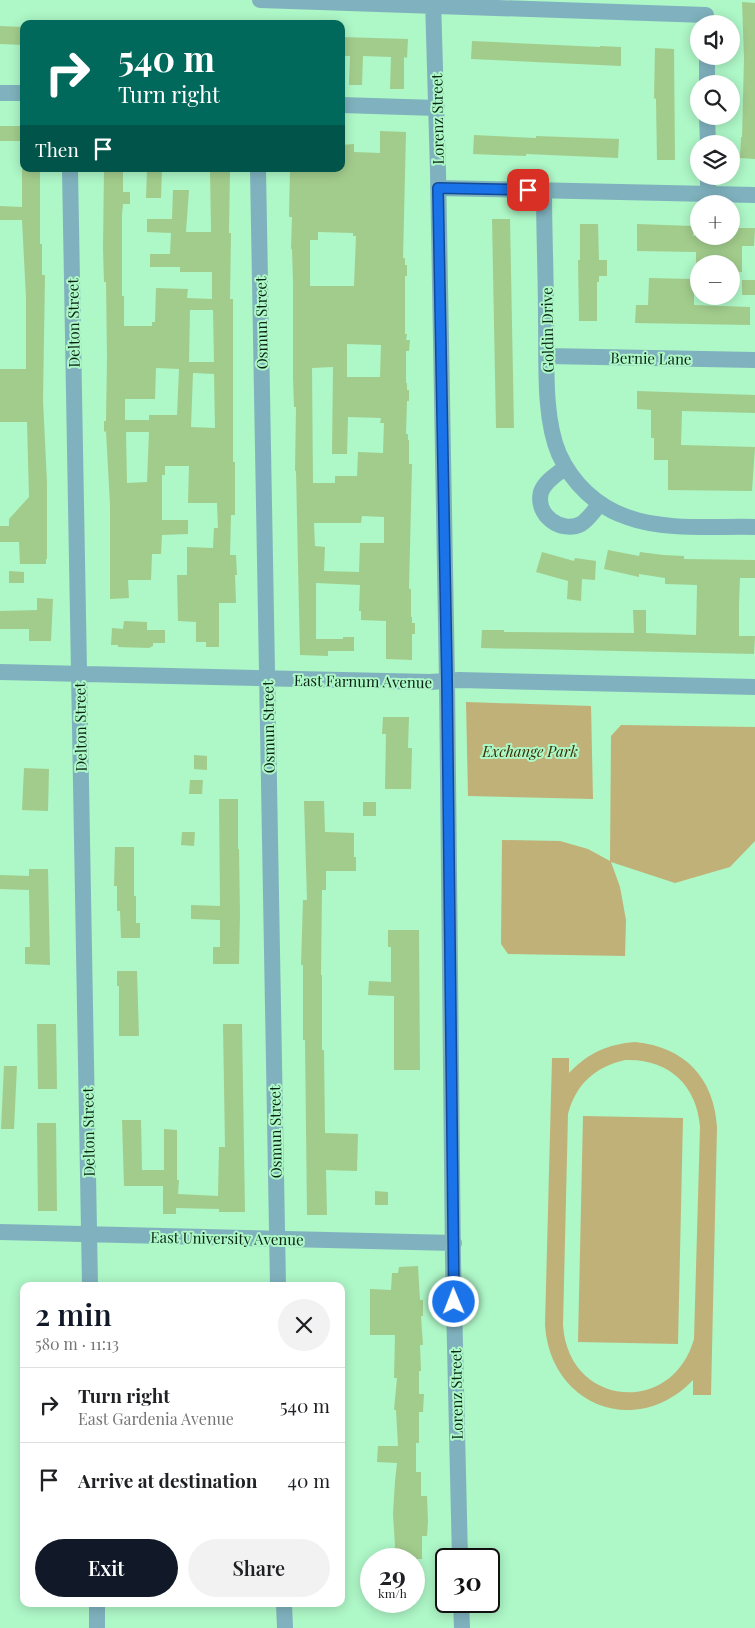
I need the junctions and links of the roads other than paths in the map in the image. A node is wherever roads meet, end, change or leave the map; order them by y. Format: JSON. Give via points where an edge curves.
{"nodes":[{"id":1,"x":260,"y":0,"type":"edge"},
{"id":2,"x":433,"y":3,"type":"edge"},
{"id":3,"x":706,"y":13,"type":"edge"},
{"id":4,"x":0,"y":93,"type":"edge"},
{"id":5,"x":20,"y":93,"type":"edge"},
{"id":6,"x":345,"y":105,"type":"edge"},
{"id":7,"x":437,"y":108,"type":"junction"},
{"id":8,"x":70,"y":172,"type":"edge"},
{"id":9,"x":258,"y":172,"type":"edge"},
{"id":10,"x":708,"y":185,"type":"edge"},
{"id":11,"x":438,"y":188,"type":"junction"},
{"id":12,"x":544,"y":190,"type":"junction"},
{"id":13,"x":708,"y":193,"type":"junction"},
{"id":14,"x":755,"y":195,"type":"edge"},
{"id":15,"x":547,"y":356,"type":"junction"},
{"id":16,"x":755,"y":360,"type":"edge"},
{"id":17,"x":566,"y":467,"type":"junction"},
{"id":18,"x":600,"y":504,"type":"junction"},
{"id":19,"x":755,"y":527,"type":"edge"},
{"id":20,"x":0,"y":672,"type":"edge"},
{"id":21,"x":79,"y":674,"type":"junction"},
{"id":22,"x":268,"y":679,"type":"junction"},
{"id":23,"x":447,"y":681,"type":"junction"},
{"id":24,"x":755,"y":687,"type":"edge"},
{"id":25,"x":0,"y":1232,"type":"edge"},
{"id":26,"x":90,"y":1234,"type":"junction"},
{"id":27,"x":278,"y":1240,"type":"junction"},
{"id":28,"x":454,"y":1242,"type":"junction"},
{"id":29,"x":90,"y":1282,"type":"edge"},
{"id":30,"x":278,"y":1282,"type":"edge"},
{"id":31,"x":460,"y":1548,"type":"edge"},
{"id":32,"x":96,"y":1607,"type":"edge"},
{"id":33,"x":284,"y":1607,"type":"edge"},
{"id":34,"x":461,"y":1613,"type":"edge"},
{"id":35,"x":97,"y":1628,"type":"edge"},
{"id":36,"x":284,"y":1628,"type":"edge"},
{"id":37,"x":462,"y":1628,"type":"edge"}],
"edges":[{"from":1,"to":2,"type":"street"},
{"from":2,"to":3,"type":"street"},
{"from":2,"to":7,"type":"street","name":"Lorenz Street"},
{"from":4,"to":5,"type":"street"},
{"from":6,"to":7,"type":"street"},
{"from":7,"to":11,"type":"street","name":"Lorenz Street"},
{"from":8,"to":21,"type":"street","name":"Delton Street"},
{"from":9,"to":22,"type":"street","name":"Osmun Street"},
{"from":10,"to":13,"type":"street"},
{"from":11,"to":12,"type":"street"},
{"from":11,"to":23,"type":"street","name":"Lorenz Street"},
{"from":12,"to":13,"type":"street"},
{"from":12,"to":15,"type":"street","name":"Goldin Drive"},
{"from":13,"to":14,"type":"street"},
{"from":15,"to":16,"type":"street","name":"Bernie Lane"},
{"from":15,"to":17,"type":"street","name":"Goldin Drive","via":[[551,425]]},
{"from":17,"to":18,"type":"street","name":"Goldin Drive","via":[[584,491]]},
{"from":17,"to":18,"type":"street","via":[[544,486],[541,493],[542,509],[550,520],[565,526],[580,524]]},
{"from":18,"to":19,"type":"street","name":"Goldin Drive","via":[[643,522]]},
{"from":20,"to":21,"type":"street","name":"East Farnum Avenue"},
{"from":21,"to":22,"type":"street","name":"East Farnum Avenue"},
{"from":21,"to":26,"type":"street","name":"Delton Street"},
{"from":22,"to":23,"type":"street","name":"East Farnum Avenue"},
{"from":22,"to":27,"type":"street","name":"Osmun Street"},
{"from":23,"to":24,"type":"street","name":"East Farnum Avenue"},
{"from":23,"to":28,"type":"street","name":"Lorenz Street"},
{"from":25,"to":26,"type":"street","name":"East University Avenue"},
{"from":26,"to":27,"type":"street","name":"East University Avenue"},
{"from":26,"to":29,"type":"street","name":"Delton Street"},
{"from":27,"to":28,"type":"street","name":"East University Avenue"},
{"from":27,"to":30,"type":"street","name":"Osmun Street"},
{"from":28,"to":31,"type":"street","name":"Lorenz Street"},
{"from":32,"to":35,"type":"street"},
{"from":33,"to":36,"type":"street"},
{"from":34,"to":37,"type":"street"}]}
